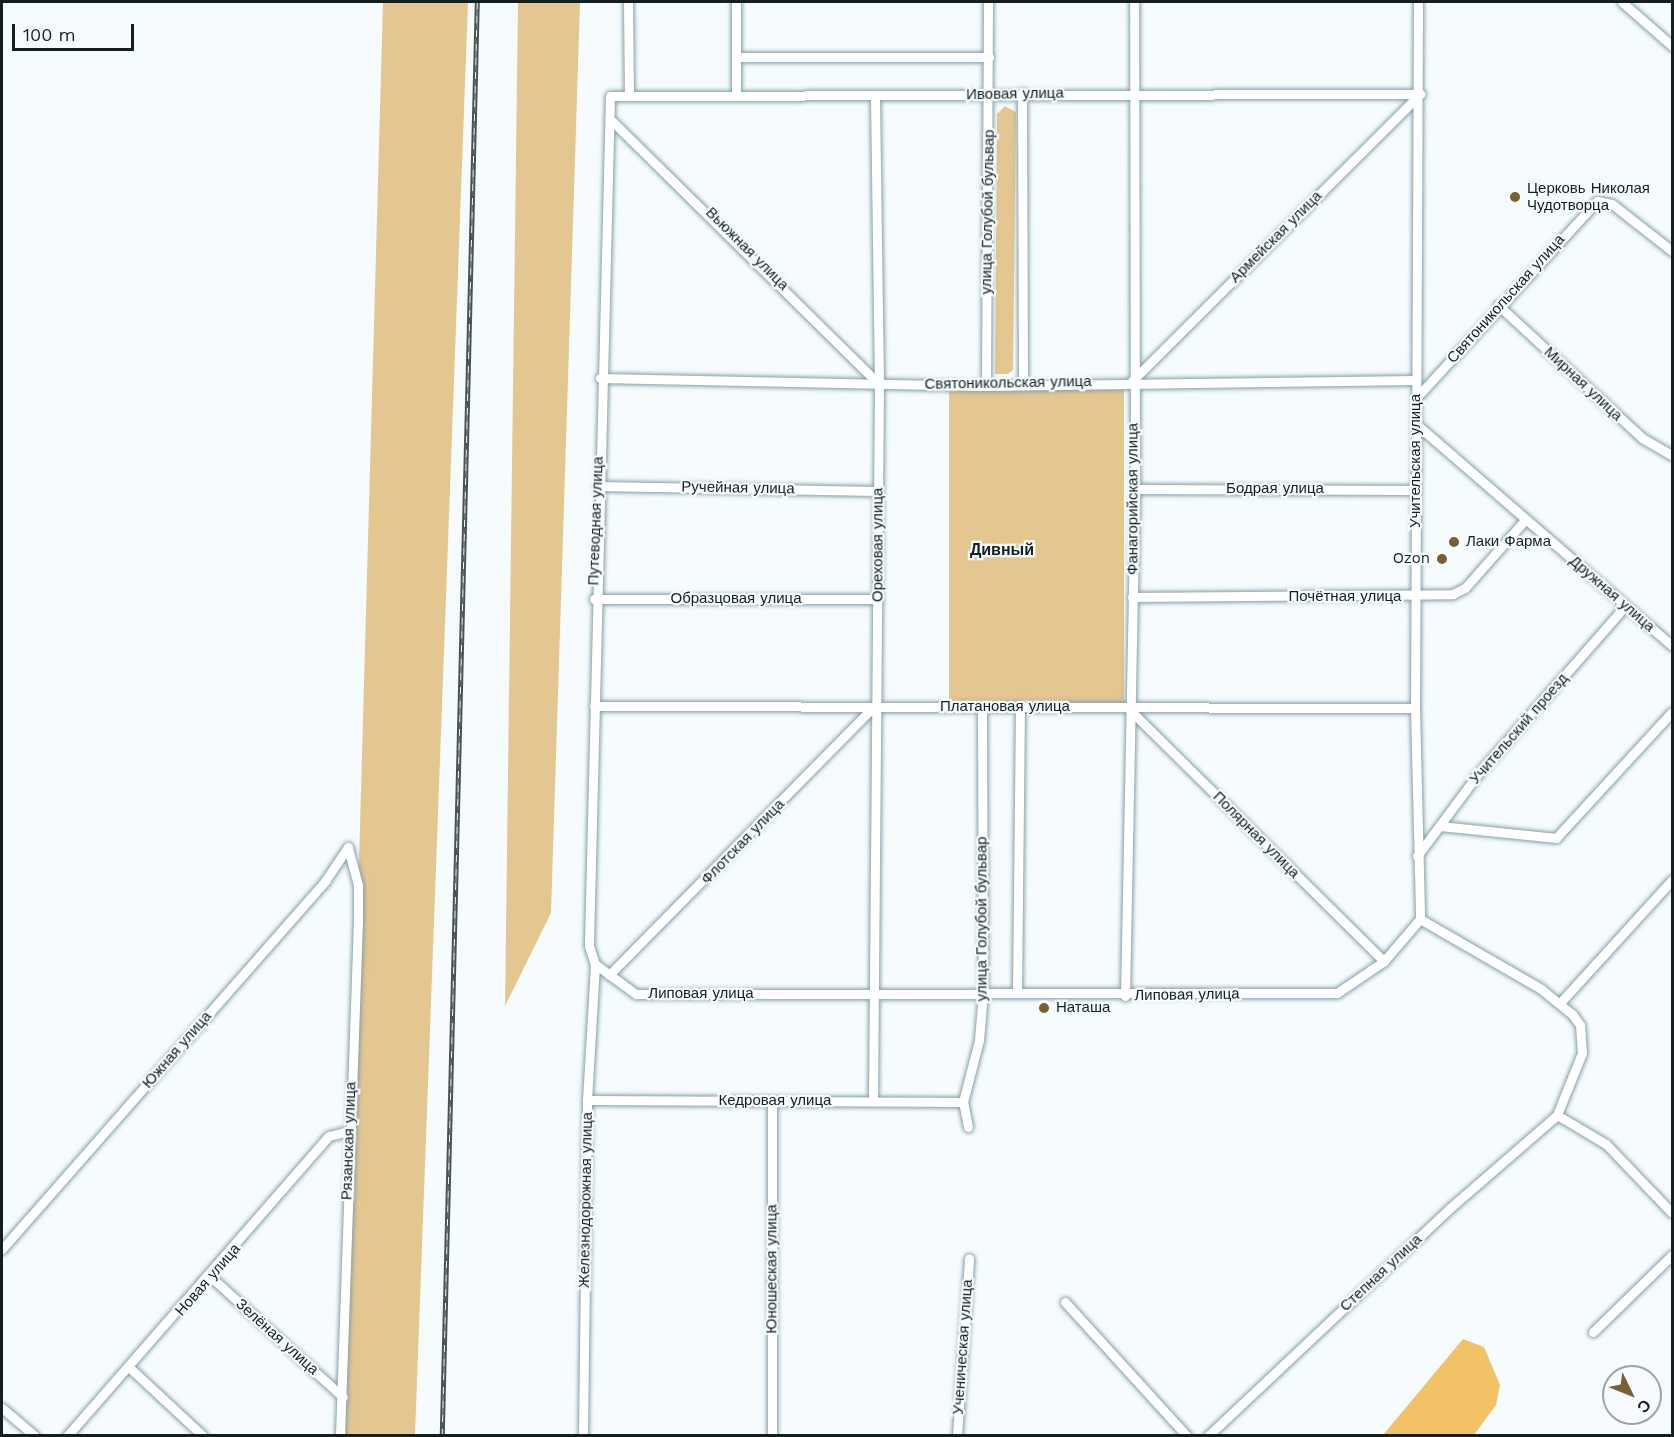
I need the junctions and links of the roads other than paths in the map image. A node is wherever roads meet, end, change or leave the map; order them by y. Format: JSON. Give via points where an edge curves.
{"nodes":[{"id":1,"x":628,"y":2,"type":"edge"},
{"id":2,"x":736,"y":2,"type":"edge"},
{"id":3,"x":988,"y":2,"type":"edge"},
{"id":4,"x":1134,"y":2,"type":"edge"},
{"id":5,"x":1418,"y":2,"type":"edge"},
{"id":6,"x":1622,"y":2,"type":"edge"},
{"id":7,"x":1672,"y":46,"type":"edge"},
{"id":8,"x":736,"y":57,"type":"junction"},
{"id":9,"x":988,"y":57,"type":"junction"},
{"id":10,"x":1022,"y":93,"type":"junction"},
{"id":11,"x":1133,"y":93,"type":"junction"},
{"id":12,"x":1420,"y":94,"type":"junction"},
{"id":13,"x":989,"y":95,"type":"junction"},
{"id":14,"x":610,"y":96,"type":"joint"},
{"id":15,"x":629,"y":96,"type":"junction"},
{"id":16,"x":736,"y":96,"type":"junction"},
{"id":17,"x":875,"y":98,"type":"junction"},
{"id":18,"x":610,"y":119,"type":"junction"},
{"id":19,"x":1672,"y":251,"type":"edge"},
{"id":20,"x":1498,"y":306,"type":"junction"},
{"id":21,"x":600,"y":378,"type":"junction"},
{"id":22,"x":1416,"y":380,"type":"junction"},
{"id":23,"x":1132,"y":381,"type":"junction"},
{"id":24,"x":879,"y":384,"type":"junction"},
{"id":25,"x":1023,"y":385,"type":"junction"},
{"id":26,"x":986,"y":386,"type":"junction"},
{"id":27,"x":1416,"y":398,"type":"junction"},
{"id":28,"x":1416,"y":424,"type":"junction"},
{"id":29,"x":1672,"y":455,"type":"edge"},
{"id":30,"x":598,"y":486,"type":"junction"},
{"id":31,"x":1135,"y":489,"type":"junction"},
{"id":32,"x":1416,"y":490,"type":"junction"},
{"id":33,"x":878,"y":491,"type":"junction"},
{"id":34,"x":1525,"y":520,"type":"junction"},
{"id":35,"x":1132,"y":597,"type":"junction"},
{"id":36,"x":1416,"y":597,"type":"junction"},
{"id":37,"x":594,"y":599,"type":"junction"},
{"id":38,"x":878,"y":599,"type":"junction"},
{"id":39,"x":1625,"y":606,"type":"junction"},
{"id":40,"x":1672,"y":646,"type":"edge"},
{"id":41,"x":594,"y":706,"type":"junction"},
{"id":42,"x":874,"y":706,"type":"junction"},
{"id":43,"x":1020,"y":706,"type":"junction"},
{"id":44,"x":982,"y":707,"type":"junction"},
{"id":45,"x":1128,"y":708,"type":"junction"},
{"id":46,"x":1415,"y":708,"type":"junction"},
{"id":47,"x":1672,"y":712,"type":"edge"},
{"id":48,"x":1440,"y":825,"type":"junction"},
{"id":49,"x":348,"y":847,"type":"joint"},
{"id":50,"x":1417,"y":856,"type":"junction"},
{"id":51,"x":1672,"y":880,"type":"edge"},
{"id":52,"x":1420,"y":920,"type":"junction"},
{"id":53,"x":1384,"y":961,"type":"junction"},
{"id":54,"x":595,"y":964,"type":"junction"},
{"id":55,"x":609,"y":975,"type":"junction"},
{"id":56,"x":1017,"y":992,"type":"junction"},
{"id":57,"x":875,"y":993,"type":"junction"},
{"id":58,"x":983,"y":993,"type":"junction"},
{"id":59,"x":1125,"y":996,"type":"junction"},
{"id":60,"x":1560,"y":1003,"type":"junction"},
{"id":61,"x":587,"y":1100,"type":"junction"},
{"id":62,"x":873,"y":1101,"type":"junction"},
{"id":63,"x":772,"y":1102,"type":"junction"},
{"id":64,"x":963,"y":1102,"type":"junction"},
{"id":65,"x":1557,"y":1115,"type":"junction"},
{"id":66,"x":968,"y":1127,"type":"dead end"},
{"id":67,"x":349,"y":1131,"type":"junction"},
{"id":68,"x":1672,"y":1213,"type":"edge"},
{"id":69,"x":2,"y":1249,"type":"edge"},
{"id":70,"x":1672,"y":1255,"type":"edge"},
{"id":71,"x":969,"y":1258,"type":"dead end"},
{"id":72,"x":211,"y":1277,"type":"junction"},
{"id":73,"x":1065,"y":1302,"type":"dead end"},
{"id":74,"x":1593,"y":1332,"type":"dead end"},
{"id":75,"x":131,"y":1369,"type":"junction"},
{"id":76,"x":343,"y":1397,"type":"junction"},
{"id":77,"x":2,"y":1408,"type":"edge"},
{"id":78,"x":35,"y":1436,"type":"edge"},
{"id":79,"x":68,"y":1436,"type":"edge"},
{"id":80,"x":203,"y":1436,"type":"edge"},
{"id":81,"x":340,"y":1436,"type":"edge"},
{"id":82,"x":583,"y":1436,"type":"edge"},
{"id":83,"x":772,"y":1436,"type":"edge"},
{"id":84,"x":957,"y":1436,"type":"edge"},
{"id":85,"x":1187,"y":1436,"type":"edge"},
{"id":86,"x":1208,"y":1436,"type":"edge"}],
"edges":[{"from":1,"to":15,"type":"street"},
{"from":2,"to":8,"type":"street"},
{"from":3,"to":9,"type":"street","name":"улица Голубой бульвар"},
{"from":4,"to":11,"type":"street","name":"Фанагорийская улица"},
{"from":5,"to":12,"type":"street","name":"Учительская улица"},
{"from":6,"to":7,"type":"street"},
{"from":8,"to":9,"type":"street"},
{"from":8,"to":16,"type":"street"},
{"from":9,"to":13,"type":"street","name":"улица Голубой бульвар"},
{"from":10,"to":11,"type":"street","name":"Ивовая улица"},
{"from":10,"to":13,"type":"street","name":"Ивовая улица"},
{"from":10,"to":25,"type":"street"},
{"from":11,"to":12,"type":"street","name":"Ивовая улица"},
{"from":11,"to":23,"type":"street","name":"Фанагорийская улица"},
{"from":12,"to":22,"type":"street","name":"Учительская улица"},
{"from":12,"to":23,"type":"street","name":"Армейская улица"},
{"from":13,"to":17,"type":"street","name":"Ивовая улица"},
{"from":13,"to":26,"type":"street","name":"улица Голубой бульвар"},
{"from":14,"to":15,"type":"street","name":"Ивовая улица"},
{"from":14,"to":18,"type":"street","name":"Путеводная улица"},
{"from":15,"to":16,"type":"street","name":"Ивовая улица"},
{"from":16,"to":17,"type":"street","name":"Ивовая улица"},
{"from":17,"to":24,"type":"street","name":"Ореховая улица"},
{"from":18,"to":21,"type":"street","name":"Путеводная улица"},
{"from":18,"to":24,"type":"street","name":"Вьюжная улица"},
{"from":19,"to":20,"type":"street","name":"Святоникольская улица","via":[[1612,204],[1597,201]]},
{"from":20,"to":27,"type":"street","name":"Святоникольская улица"},
{"from":20,"to":29,"type":"street","name":"Мирная улица","via":[[1642,438]]},
{"from":21,"to":24,"type":"street","name":"Святоникольская улица"},
{"from":21,"to":30,"type":"street","name":"Путеводная улица"},
{"from":22,"to":23,"type":"street","name":"Святоникольская улица"},
{"from":22,"to":27,"type":"street","name":"Учительская улица"},
{"from":23,"to":25,"type":"street","name":"Святоникольская улица"},
{"from":23,"to":31,"type":"street","name":"Фанагорийская улица"},
{"from":24,"to":26,"type":"street","name":"Святоникольская улица"},
{"from":24,"to":33,"type":"street","name":"Ореховая улица"},
{"from":25,"to":26,"type":"street","name":"Святоникольская улица"},
{"from":27,"to":28,"type":"street","name":"Учительская улица"},
{"from":28,"to":32,"type":"street","name":"Учительская улица"},
{"from":28,"to":34,"type":"street","name":"Дружная улица"},
{"from":30,"to":33,"type":"street","name":"Ручейная улица"},
{"from":30,"to":37,"type":"street","name":"Путеводная улица"},
{"from":31,"to":32,"type":"street","name":"Бодрая улица"},
{"from":31,"to":35,"type":"street","name":"Фанагорийская улица"},
{"from":32,"to":36,"type":"street","name":"Учительская улица"},
{"from":33,"to":38,"type":"street","name":"Ореховая улица"},
{"from":34,"to":36,"type":"street","name":"Почётная улица","via":[[1465,588]]},
{"from":34,"to":39,"type":"street","name":"Дружная улица"},
{"from":35,"to":36,"type":"street","name":"Почётная улица"},
{"from":35,"to":45,"type":"street","name":"Фанагорийская улица"},
{"from":36,"to":46,"type":"street","name":"Учительская улица"},
{"from":37,"to":38,"type":"street","name":"Образцовая улица"},
{"from":37,"to":41,"type":"street","name":"Путеводная улица"},
{"from":38,"to":42,"type":"street","name":"Ореховая улица"},
{"from":39,"to":40,"type":"street","name":"Дружная улица"},
{"from":39,"to":48,"type":"street","name":"Учительский проезд"},
{"from":41,"to":42,"type":"street","name":"Платановая улица"},
{"from":41,"to":54,"type":"street","name":"Путеводная улица","via":[[589,946]]},
{"from":42,"to":44,"type":"street","name":"Платановая улица"},
{"from":42,"to":55,"type":"street","name":"Флотская улица"},
{"from":42,"to":57,"type":"street","name":"Ореховая улица"},
{"from":43,"to":44,"type":"street","name":"Платановая улица"},
{"from":43,"to":45,"type":"street","name":"Платановая улица"},
{"from":43,"to":56,"type":"street"},
{"from":44,"to":58,"type":"street","name":"улица Голубой бульвар"},
{"from":45,"to":46,"type":"street","name":"Платановая улица"},
{"from":45,"to":53,"type":"street","name":"Полярная улица"},
{"from":45,"to":59,"type":"street","name":"Фанагорийская улица"},
{"from":46,"to":50,"type":"street","name":"Учительская улица"},
{"from":47,"to":48,"type":"street","via":[[1556,838]]},
{"from":48,"to":50,"type":"street","name":"Учительский проезд"},
{"from":49,"to":67,"type":"street","name":"Рязанская улица","via":[[358,903]]},
{"from":49,"to":69,"type":"street","name":"Южная улица","via":[[325,881]]},
{"from":50,"to":52,"type":"street","name":"Учительская улица"},
{"from":51,"to":60,"type":"street"},
{"from":52,"to":53,"type":"street","name":"Липовая улица"},
{"from":52,"to":60,"type":"street"},
{"from":53,"to":59,"type":"street","name":"Липовая улица","via":[[1337,993]]},
{"from":54,"to":55,"type":"street"},
{"from":54,"to":61,"type":"street","name":"Железнодорожная улица"},
{"from":55,"to":57,"type":"street","name":"Липовая улица","via":[[636,994]]},
{"from":56,"to":58,"type":"street","name":"Липовая улица"},
{"from":56,"to":59,"type":"street","name":"Липовая улица"},
{"from":57,"to":58,"type":"street","name":"Липовая улица"},
{"from":57,"to":62,"type":"street","name":"Ореховая улица"},
{"from":58,"to":64,"type":"street","name":"улица Голубой бульвар","via":[[979,1040]]},
{"from":60,"to":65,"type":"street","via":[[1580,1025],[1582,1053]]},
{"from":61,"to":63,"type":"street","name":"Кедровая улица"},
{"from":61,"to":82,"type":"street","name":"Железнодорожная улица"},
{"from":62,"to":63,"type":"street","name":"Кедровая улица"},
{"from":62,"to":64,"type":"street","name":"Кедровая улица"},
{"from":63,"to":83,"type":"street","name":"Юношеская улица"},
{"from":64,"to":66,"type":"street","name":"улица Голубой бульвар"},
{"from":65,"to":68,"type":"street","via":[[1606,1144]]},
{"from":65,"to":86,"type":"street","name":"Степная улица","via":[[1449,1209]]},
{"from":67,"to":72,"type":"street","name":"Новая улица","via":[[329,1137]]},
{"from":67,"to":76,"type":"street","name":"Рязанская улица"},
{"from":70,"to":74,"type":"street"},
{"from":71,"to":84,"type":"street","name":"Ученическая улица"},
{"from":72,"to":75,"type":"street","name":"Новая улица"},
{"from":72,"to":76,"type":"street","name":"Зелёная улица"},
{"from":73,"to":85,"type":"street"},
{"from":75,"to":79,"type":"street","name":"Новая улица"},
{"from":75,"to":80,"type":"street"},
{"from":76,"to":81,"type":"street","name":"Рязанская улица"},
{"from":77,"to":78,"type":"street"}]}
